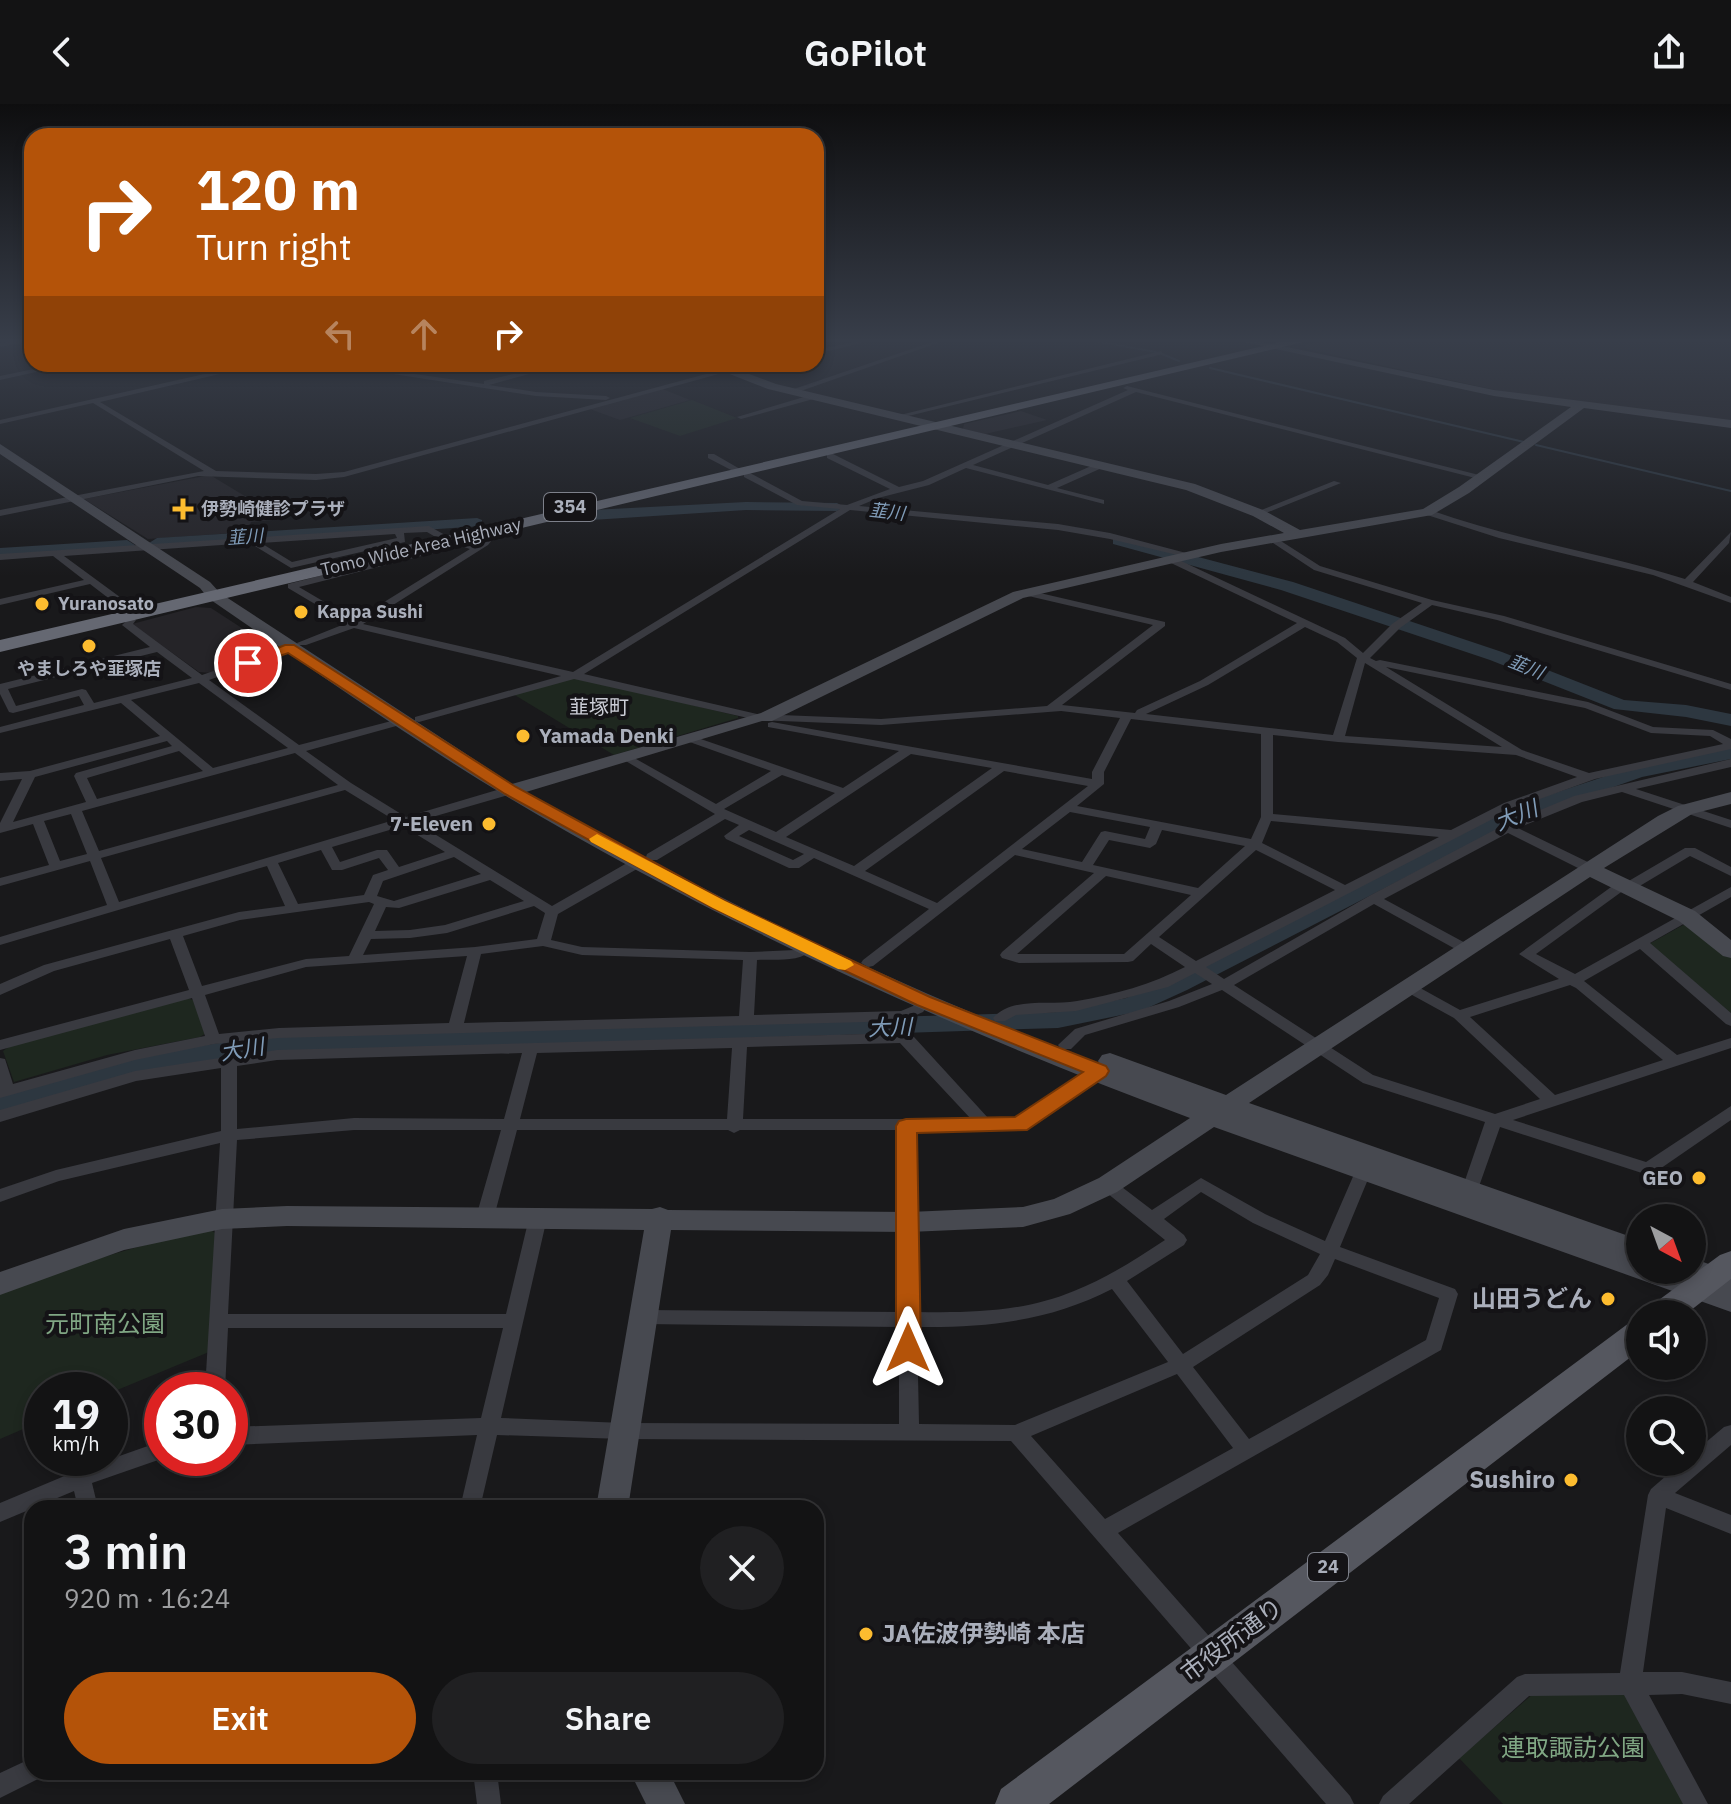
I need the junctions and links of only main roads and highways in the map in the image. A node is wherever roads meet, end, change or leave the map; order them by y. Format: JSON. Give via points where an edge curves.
{"nodes":[{"id":1,"x":958,"y":418,"type":"edge"},
{"id":2,"x":959,"y":418,"type":"edge"},
{"id":3,"x":934,"y":424,"type":"junction"},
{"id":4,"x":217,"y":593,"type":"junction"},
{"id":5,"x":0,"y":639,"type":"edge"},
{"id":6,"x":0,"y":646,"type":"edge"},
{"id":7,"x":1716,"y":1280,"type":"edge"},
{"id":8,"x":1685,"y":1300,"type":"edge"},
{"id":9,"x":1626,"y":1343,"type":"edge"},
{"id":10,"x":1016,"y":1804,"type":"edge"}],
"edges":[{"from":1,"to":3,"type":"highway","name":"Tomo Wide Area Highway","number":"354"},
{"from":2,"to":3,"type":"highway","name":"Tomo Wide Area Highway","number":"354"},
{"from":3,"to":4,"type":"highway","name":"Tomo Wide Area Highway","number":"354"},
{"from":3,"to":4,"type":"highway","name":"Tomo Wide Area Highway","number":"354","via":[[480,540]]},
{"from":4,"to":5,"type":"highway","name":"Tomo Wide Area Highway","number":"354"},
{"from":4,"to":6,"type":"highway","name":"Tomo Wide Area Highway","number":"354"},
{"from":7,"to":8,"type":"main road"},
{"from":9,"to":10,"type":"main road","name":"市役所通り","number":"24"}]}
